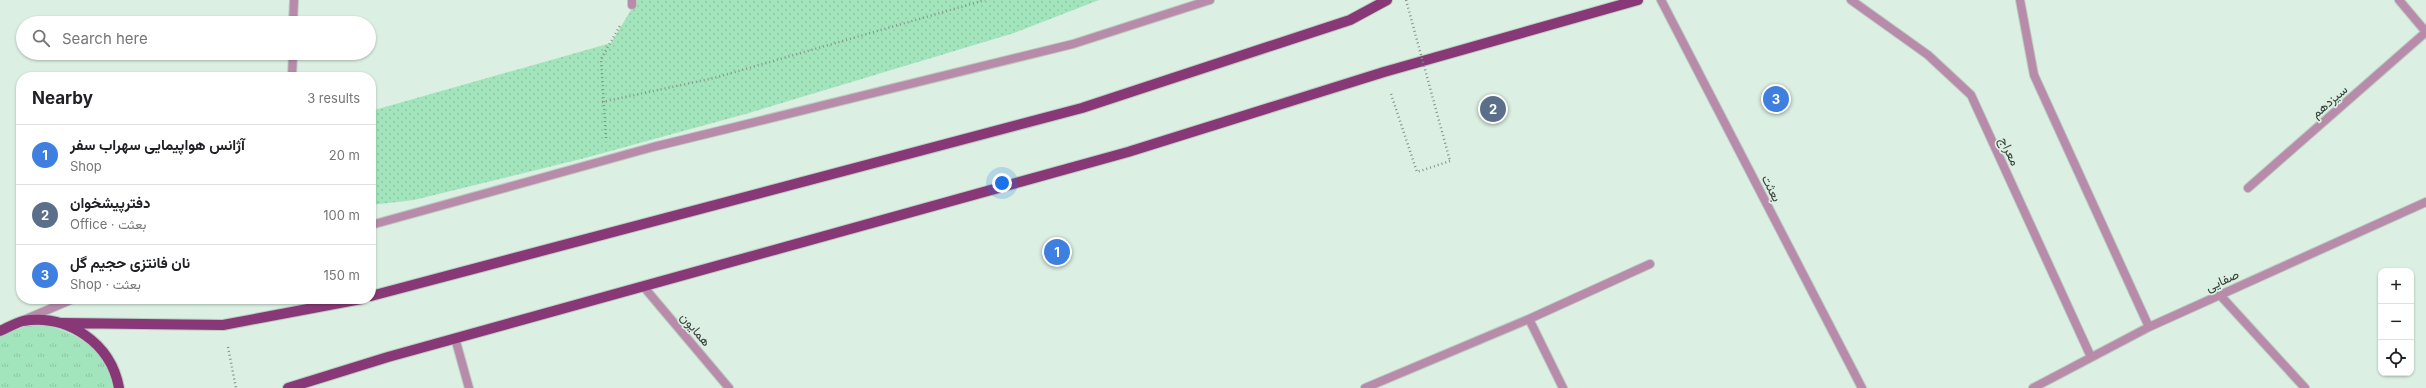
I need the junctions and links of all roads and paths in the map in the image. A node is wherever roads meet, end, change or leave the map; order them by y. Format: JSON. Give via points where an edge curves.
{"nodes":[{"id":1,"x":294,"y":0,"type":"edge"},
{"id":2,"x":984,"y":0,"type":"edge"},
{"id":3,"x":1210,"y":0,"type":"edge"},
{"id":4,"x":1387,"y":0,"type":"edge"},
{"id":5,"x":1406,"y":0,"type":"edge"},
{"id":6,"x":1638,"y":0,"type":"edge"},
{"id":7,"x":1661,"y":0,"type":"edge"},
{"id":8,"x":1851,"y":0,"type":"edge"},
{"id":9,"x":2020,"y":0,"type":"edge"},
{"id":10,"x":2399,"y":0,"type":"edge"},
{"id":11,"x":632,"y":2,"type":"edge"},
{"id":12,"x":293,"y":16,"type":"edge"},
{"id":13,"x":2426,"y":32,"type":"edge"},
{"id":14,"x":293,"y":60,"type":"edge"},
{"id":15,"x":292,"y":72,"type":"edge"},
{"id":16,"x":1384,"y":72,"type":"junction"},
{"id":17,"x":602,"y":102,"type":"junction"},
{"id":18,"x":608,"y":160,"type":"junction"},
{"id":19,"x":2248,"y":188,"type":"dead end"},
{"id":20,"x":2426,"y":202,"type":"edge"},
{"id":21,"x":376,"y":224,"type":"edge"},
{"id":22,"x":1650,"y":264,"type":"dead end"},
{"id":23,"x":643,"y":286,"type":"junction"},
{"id":24,"x":2219,"y":294,"type":"junction"},
{"id":25,"x":376,"y":295,"type":"edge"},
{"id":26,"x":62,"y":304,"type":"edge"},
{"id":27,"x":334,"y":304,"type":"edge"},
{"id":28,"x":1529,"y":319,"type":"junction"},
{"id":29,"x":21,"y":322,"type":"junction"},
{"id":30,"x":62,"y":323,"type":"junction"},
{"id":31,"x":2149,"y":327,"type":"junction"},
{"id":32,"x":0,"y":331,"type":"edge"},
{"id":33,"x":455,"y":338,"type":"junction"},
{"id":34,"x":2091,"y":357,"type":"junction"},
{"id":35,"x":119,"y":388,"type":"edge"},
{"id":36,"x":288,"y":388,"type":"edge"},
{"id":37,"x":469,"y":388,"type":"edge"},
{"id":38,"x":730,"y":388,"type":"edge"},
{"id":39,"x":1365,"y":388,"type":"edge"},
{"id":40,"x":1563,"y":388,"type":"edge"},
{"id":41,"x":1862,"y":388,"type":"edge"},
{"id":42,"x":2033,"y":388,"type":"edge"},
{"id":43,"x":2305,"y":388,"type":"edge"}],
"edges":[{"from":1,"to":12,"type":"street"},
{"from":2,"to":17,"type":"path","via":[[714,78]]},
{"from":3,"to":18,"type":"street","via":[[1073,44]]},
{"from":4,"to":25,"type":"main road","via":[[1350,20],[1082,108]]},
{"from":5,"to":16,"type":"path","bridge":true,"via":[[1450,161],[1417,172]]},
{"from":6,"to":16,"type":"main road"},
{"from":7,"to":41,"type":"street","name":"بعثت"},
{"from":8,"to":34,"type":"street","name":"معراج","via":[[1928,55],[1971,96]]},
{"from":9,"to":31,"type":"street","via":[[2034,75]]},
{"from":10,"to":13,"type":"street"},
{"from":11,"to":17,"type":"path","via":[[601,59]]},
{"from":13,"to":19,"type":"street","name":"سیزدهم"},
{"from":14,"to":15,"type":"street"},
{"from":16,"to":23,"type":"main road","via":[[1128,152]]},
{"from":17,"to":18,"type":"path"},
{"from":18,"to":21,"type":"street"},
{"from":20,"to":24,"type":"street","name":"صفایی"},
{"from":22,"to":28,"type":"street"},
{"from":23,"to":33,"type":"main road"},
{"from":23,"to":38,"type":"street","name":"همایون"},
{"from":24,"to":31,"type":"street","name":"صفایی"},
{"from":24,"to":43,"type":"street"},
{"from":26,"to":29,"type":"street"},
{"from":27,"to":30,"type":"main road","via":[[223,325]]},
{"from":28,"to":39,"type":"street"},
{"from":28,"to":40,"type":"street"},
{"from":29,"to":30,"type":"main road","via":[[41,320]]},
{"from":29,"to":32,"type":"main road"},
{"from":30,"to":35,"type":"main road","via":[[96,344],[109,360]]},
{"from":31,"to":34,"type":"street","name":"صفایی"},
{"from":33,"to":36,"type":"main road"},
{"from":33,"to":37,"type":"street"},
{"from":34,"to":42,"type":"street","name":"صفایی"}]}
